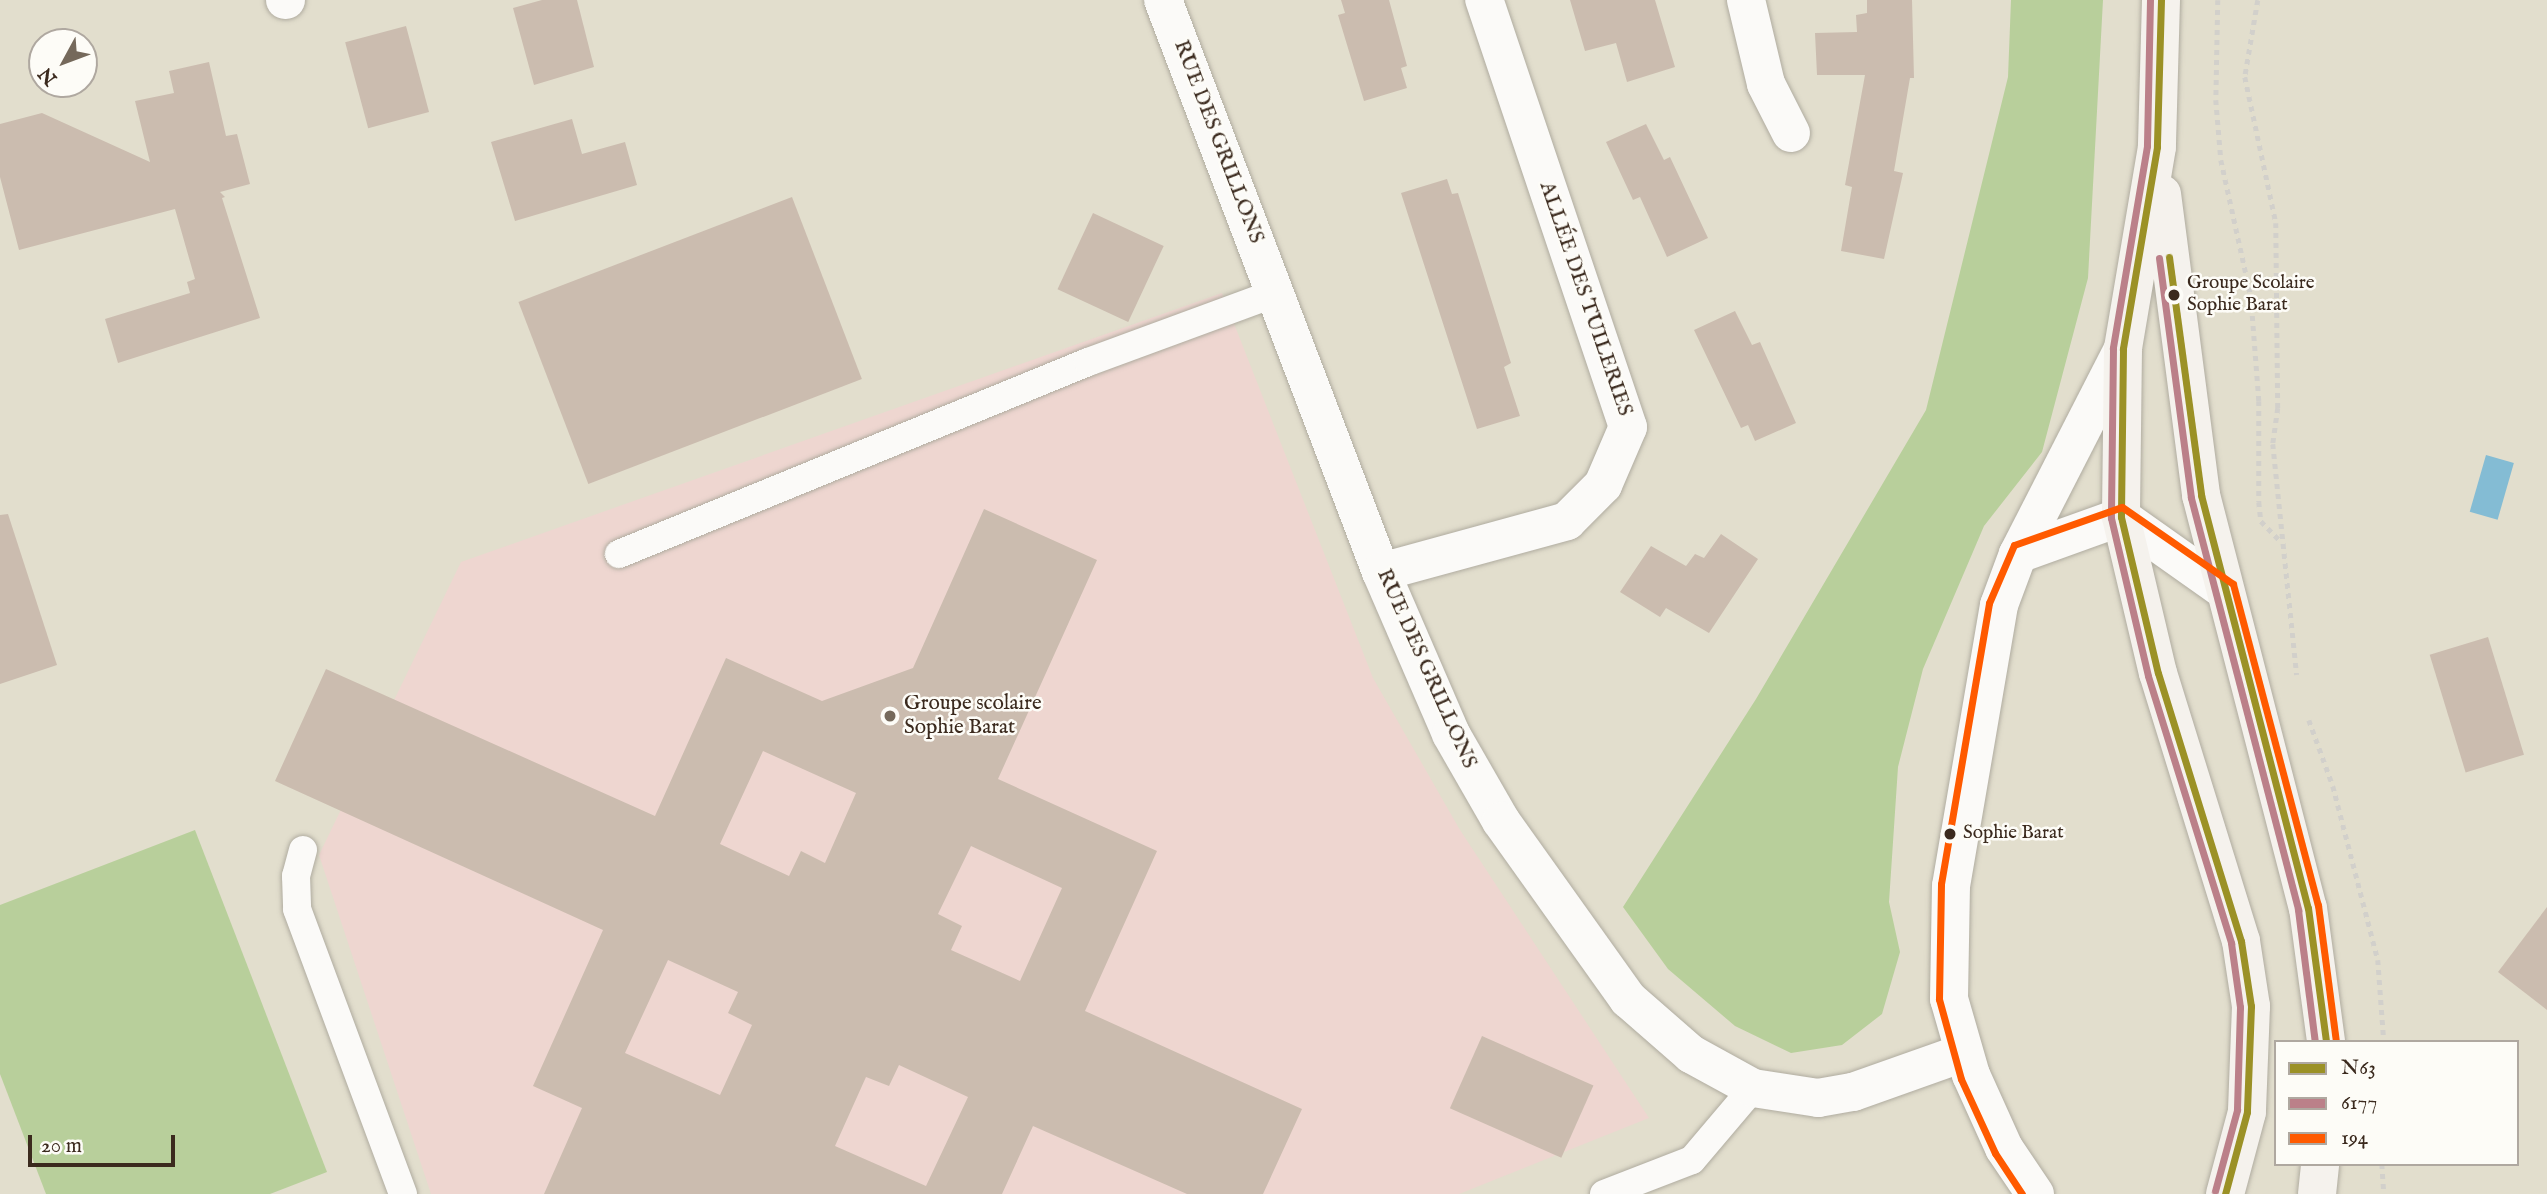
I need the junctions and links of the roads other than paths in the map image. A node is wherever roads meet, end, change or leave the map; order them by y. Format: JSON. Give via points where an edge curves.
{"nodes":[{"id":1,"x":1163,"y":0,"type":"edge"},
{"id":2,"x":1484,"y":0,"type":"edge"},
{"id":3,"x":1746,"y":0,"type":"edge"},
{"id":4,"x":2161,"y":0,"type":"edge"},
{"id":5,"x":1791,"y":133,"type":"dead end"},
{"id":6,"x":2157,"y":147,"type":"junction"},
{"id":7,"x":1276,"y":293,"type":"junction"},
{"id":8,"x":2123,"y":349,"type":"junction"},
{"id":9,"x":2121,"y":517,"type":"junction"},
{"id":10,"x":619,"y":554,"type":"dead end"},
{"id":11,"x":2018,"y":554,"type":"junction"},
{"id":12,"x":1381,"y":572,"type":"junction"},
{"id":13,"x":2224,"y":590,"type":"junction"},
{"id":14,"x":303,"y":850,"type":"dead end"},
{"id":15,"x":2326,"y":1040,"type":"edge"},
{"id":16,"x":1963,"y":1053,"type":"junction"},
{"id":17,"x":1753,"y":1088,"type":"junction"},
{"id":18,"x":2320,"y":1166,"type":"edge"},
{"id":19,"x":403,"y":1194,"type":"edge"},
{"id":20,"x":1604,"y":1194,"type":"edge"},
{"id":21,"x":2035,"y":1194,"type":"edge"},
{"id":22,"x":2225,"y":1194,"type":"edge"},
{"id":23,"x":2316,"y":1194,"type":"edge"}],
"edges":[{"from":1,"to":7,"type":"street","name":"RUE DES GRILLONS"},
{"from":2,"to":12,"type":"street","name":"ALLÉE DES TUILERIES","via":[[1628,427],[1603,485],[1567,521]]},
{"from":3,"to":5,"type":"street","via":[[1766,84]]},
{"from":4,"to":6,"type":"main road"},
{"from":6,"to":8,"type":"main road"},
{"from":6,"to":13,"type":"main road","via":[[2201,495]]},
{"from":7,"to":10,"type":"lane","via":[[1088,362]]},
{"from":7,"to":12,"type":"street","name":"RUE DES GRILLONS"},
{"from":8,"to":9,"type":"main road"},
{"from":8,"to":11,"type":"street"},
{"from":9,"to":11,"type":"street"},
{"from":9,"to":13,"type":"street"},
{"from":9,"to":22,"type":"main road","via":[[2158,673],[2241,941],[2247,980],[2251,1018],[2247,1112]]},
{"from":11,"to":16,"type":"street","via":[[1999,605],[1951,886],[1949,999]]},
{"from":12,"to":17,"type":"street","name":"RUE DES GRILLONS","via":[[1451,734],[1501,821],[1628,999],[1690,1054]]},
{"from":13,"to":15,"type":"main road","via":[[2308,908]]},
{"from":14,"to":19,"type":"lane","via":[[296,876],[297,909]]},
{"from":16,"to":17,"type":"street","name":"RUE DES GRILLONS","via":[[1829,1096]]},
{"from":16,"to":21,"type":"street","via":[[2004,1147]]},
{"from":17,"to":20,"type":"lane","via":[[1692,1160]]},
{"from":18,"to":23,"type":"main road"}]}
